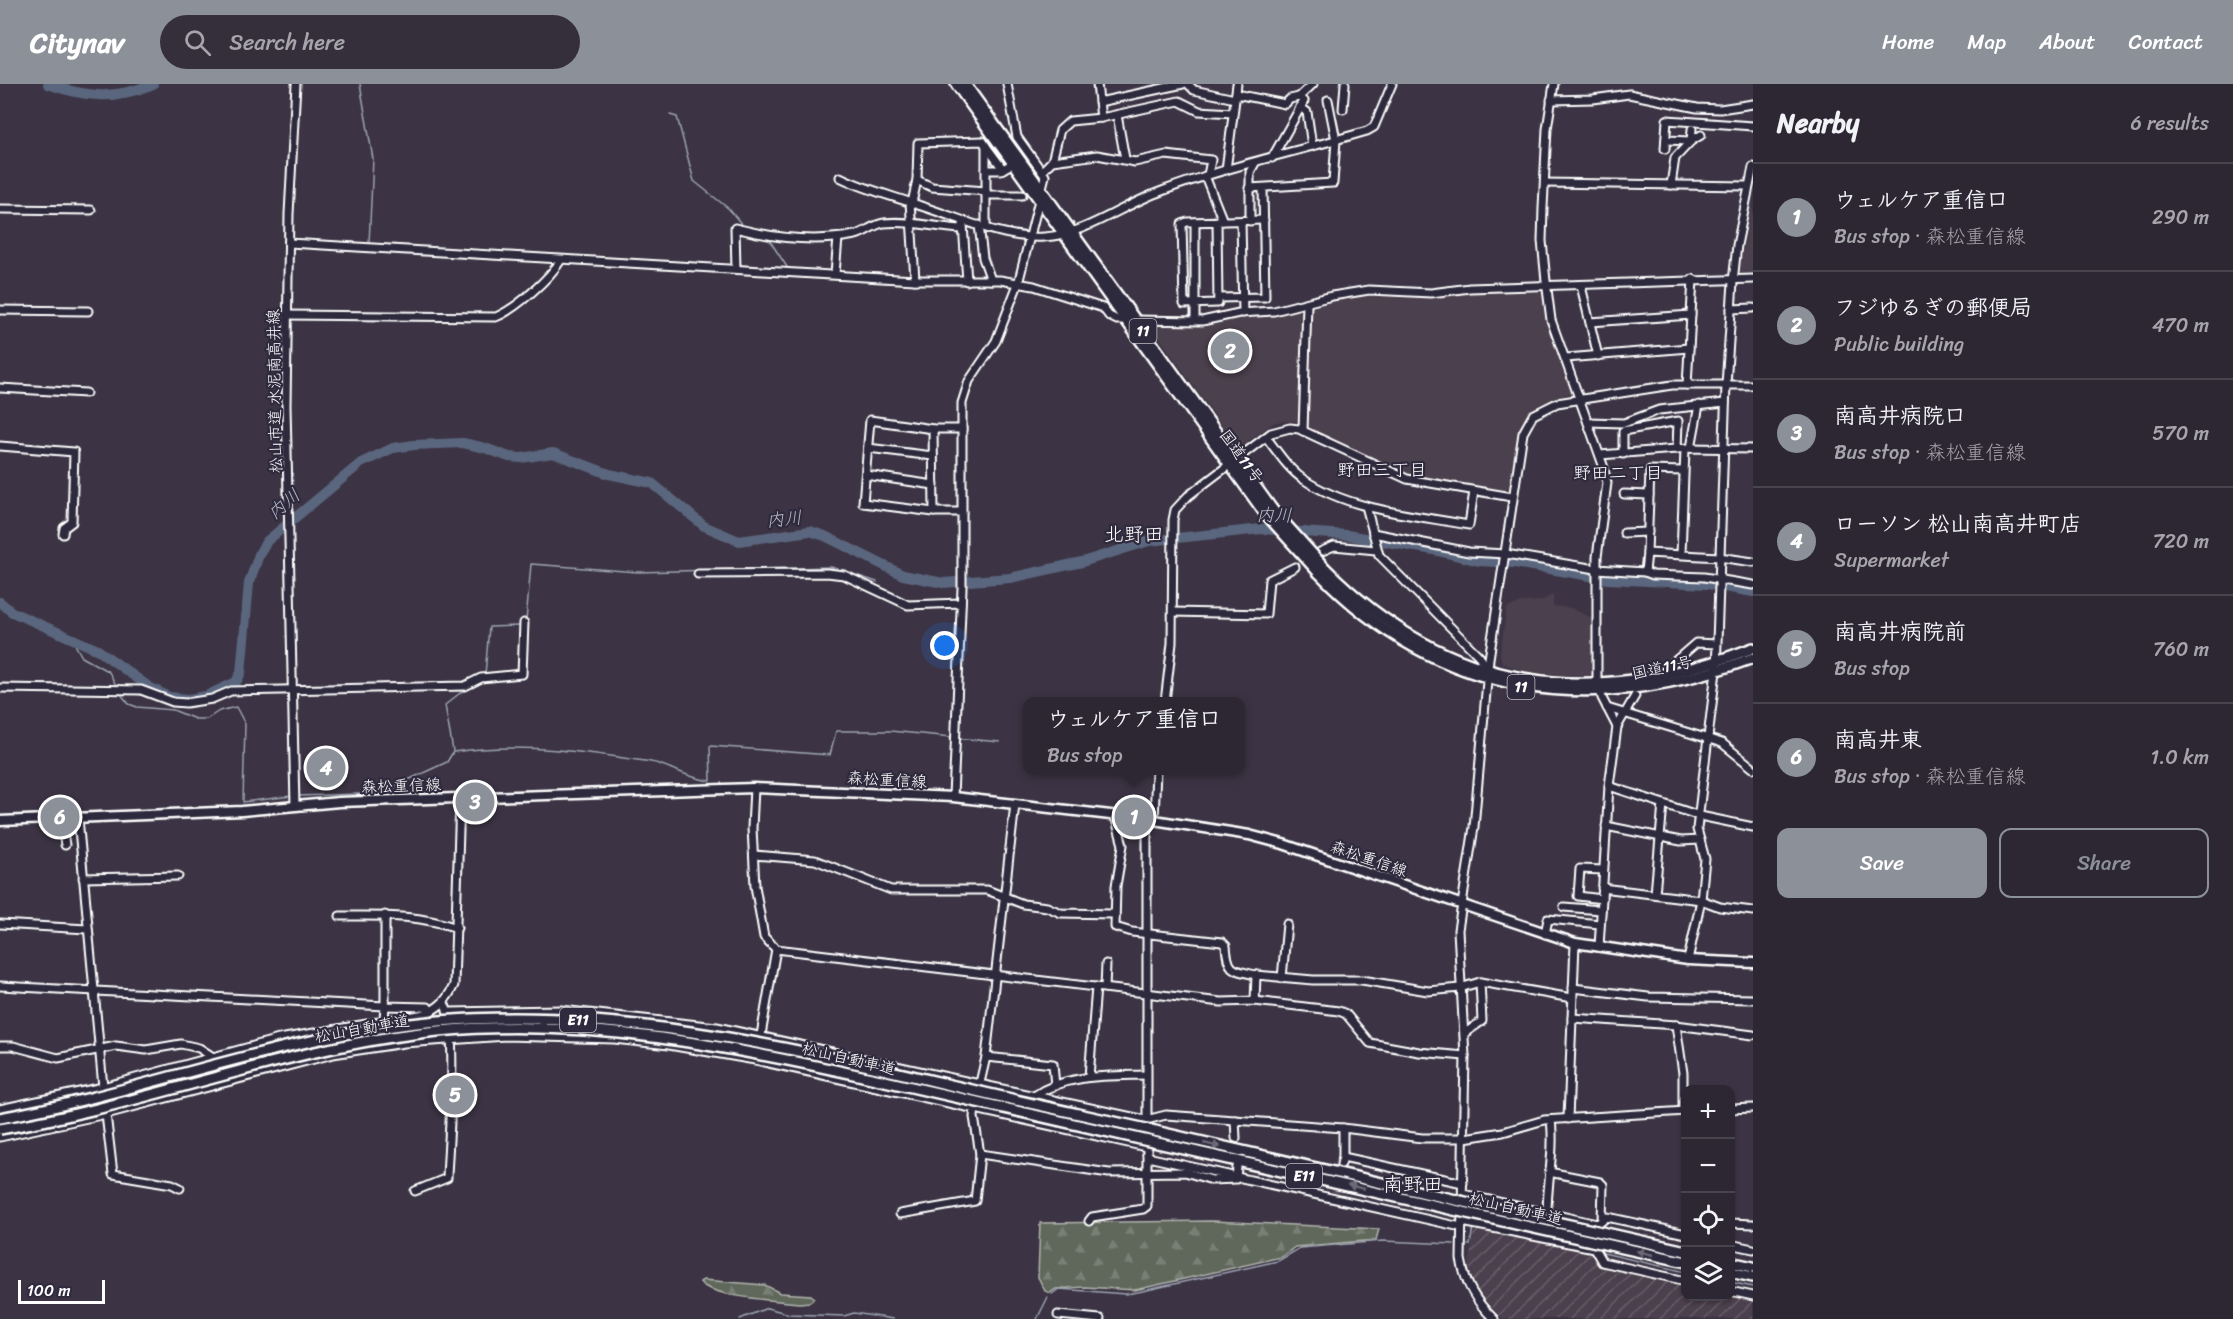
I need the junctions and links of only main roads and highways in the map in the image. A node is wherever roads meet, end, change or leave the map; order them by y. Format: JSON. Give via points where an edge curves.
{"nodes":[{"id":1,"x":956,"y":84,"type":"edge"},
{"id":2,"x":965,"y":84,"type":"edge"},
{"id":3,"x":1040,"y":195,"type":"junction"},
{"id":4,"x":1753,"y":648,"type":"edge"},
{"id":5,"x":1753,"y":658,"type":"edge"},
{"id":6,"x":1716,"y":666,"type":"junction"},
{"id":7,"x":1599,"y":688,"type":"junction"},
{"id":8,"x":0,"y":821,"type":"edge"},
{"id":9,"x":1753,"y":963,"type":"edge"},
{"id":10,"x":0,"y":1118,"type":"edge"},
{"id":11,"x":0,"y":1129,"type":"edge"},
{"id":12,"x":1458,"y":1201,"type":"junction"},
{"id":13,"x":1681,"y":1250,"type":"edge"},
{"id":14,"x":1681,"y":1261,"type":"edge"},
{"id":15,"x":1735,"y":1263,"type":"edge"},
{"id":16,"x":1753,"y":1267,"type":"edge"},
{"id":17,"x":1735,"y":1273,"type":"edge"},
{"id":18,"x":1753,"y":1277,"type":"edge"}],
"edges":[{"from":1,"to":3,"type":"highway","name":"国道11号","number":"11","via":[[1012,164]]},
{"from":2,"to":3,"type":"highway","name":"国道11号","number":"11"},
{"from":3,"to":7,"type":"highway","name":"国道11号","number":"11","bridge":true,"via":[[1232,463],[1322,571],[1401,632],[1488,675],[1543,690]]},
{"from":4,"to":6,"type":"highway","name":"国道11号","number":"11"},
{"from":5,"to":6,"type":"highway","name":"国道11号","number":"11"},
{"from":6,"to":7,"type":"highway","name":"国道11号","number":"11"},
{"from":6,"to":7,"type":"highway","name":"国道11号","number":"11","via":[[1629,690]]},
{"from":8,"to":9,"type":"main road","name":"森松重信線","via":[[754,788],[953,797],[1249,835],[1575,943],[1688,960]]},
{"from":10,"to":12,"type":"highway","name":"松山自動車道","number":"E11","one_way":true,"bridge":true,"via":[[342,1035],[439,1021],[551,1018],[636,1023],[710,1033],[853,1062]]},
{"from":12,"to":11,"type":"highway","name":"松山自動車道","number":"E11","one_way":true,"bridge":true,"via":[[1149,1148],[707,1044],[635,1035],[494,1028],[440,1031],[333,1047]]},
{"from":12,"to":13,"type":"highway","name":"松山自動車道","number":"E11","bridge":true},
{"from":14,"to":12,"type":"highway","name":"松山自動車道","number":"E11","one_way":true,"bridge":true,"via":[[1605,1244]]},
{"from":15,"to":16,"type":"highway"},
{"from":17,"to":18,"type":"highway"}]}
